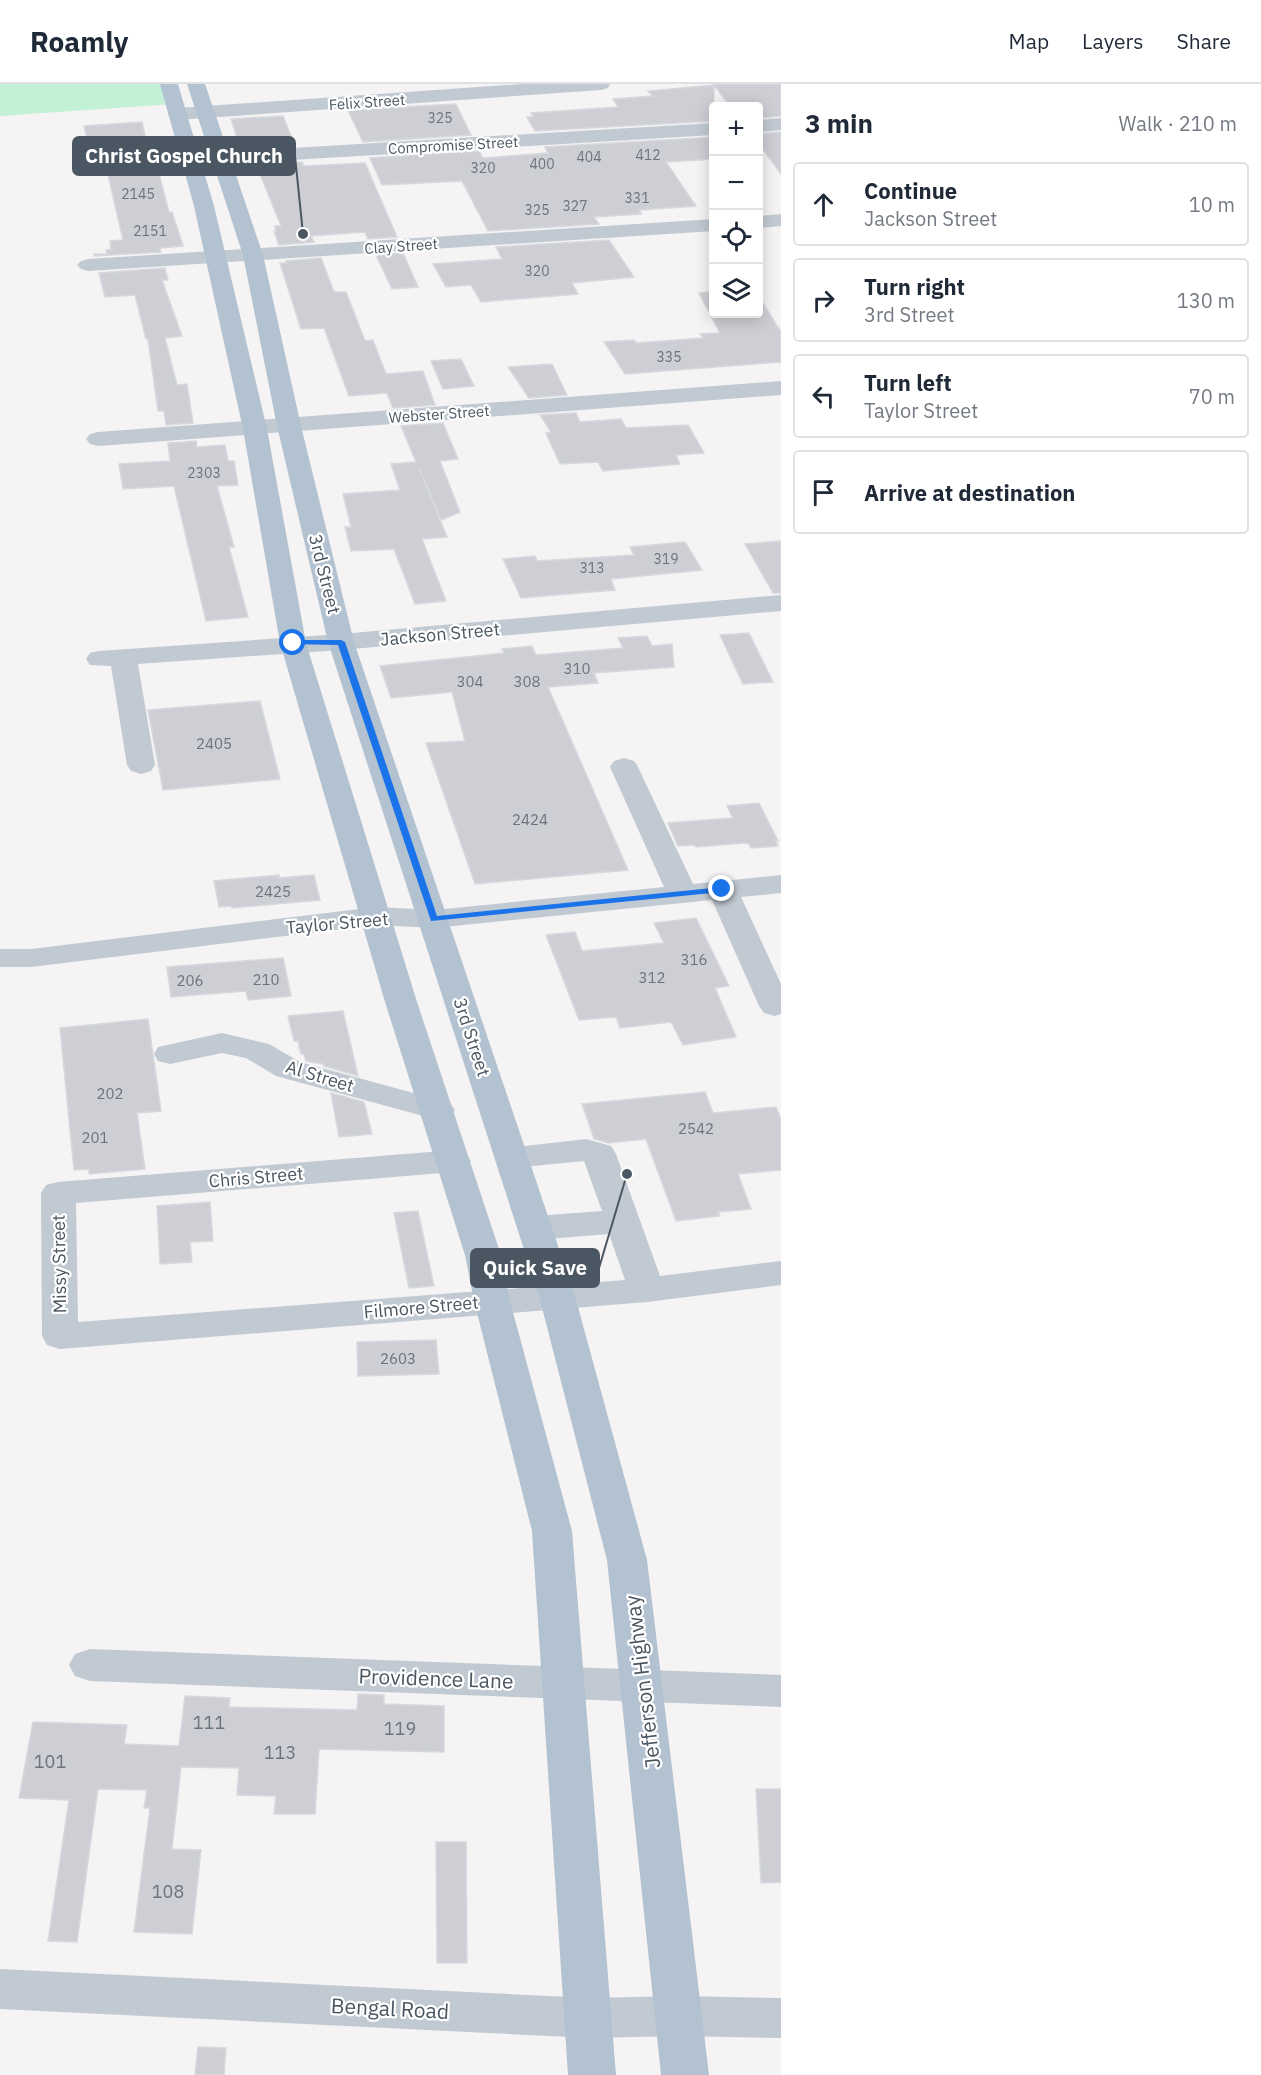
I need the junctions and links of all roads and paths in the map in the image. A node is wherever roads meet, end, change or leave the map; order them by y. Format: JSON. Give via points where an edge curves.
{"nodes":[{"id":1,"x":169,"y":84,"type":"edge"},
{"id":2,"x":196,"y":84,"type":"edge"},
{"id":3,"x":601,"y":84,"type":"edge"},
{"id":4,"x":485,"y":103,"type":"edge"},
{"id":5,"x":177,"y":114,"type":"junction"},
{"id":6,"x":205,"y":114,"type":"junction"},
{"id":7,"x":781,"y":124,"type":"edge"},
{"id":8,"x":763,"y":126,"type":"edge"},
{"id":9,"x":709,"y":129,"type":"edge"},
{"id":10,"x":509,"y":142,"type":"junction"},
{"id":11,"x":221,"y":158,"type":"junction"},
{"id":12,"x":191,"y":160,"type":"junction"},
{"id":13,"x":781,"y":220,"type":"edge"},
{"id":14,"x":763,"y":222,"type":"edge"},
{"id":15,"x":709,"y":225,"type":"edge"},
{"id":16,"x":253,"y":255,"type":"junction"},
{"id":17,"x":216,"y":257,"type":"junction"},
{"id":18,"x":88,"y":265,"type":"dead end"},
{"id":19,"x":781,"y":388,"type":"edge"},
{"id":20,"x":289,"y":426,"type":"junction"},
{"id":21,"x":255,"y":429,"type":"junction"},
{"id":22,"x":98,"y":439,"type":"dead end"},
{"id":23,"x":781,"y":603,"type":"edge"},
{"id":24,"x":341,"y":642,"type":"junction"},
{"id":25,"x":295,"y":644,"type":"junction"},
{"id":26,"x":141,"y":765,"type":"dead end"},
{"id":27,"x":624,"y":767,"type":"dead end"},
{"id":28,"x":781,"y":884,"type":"edge"},
{"id":29,"x":722,"y":889,"type":"junction"},
{"id":30,"x":683,"y":894,"type":"junction"},
{"id":31,"x":376,"y":916,"type":"junction"},
{"id":32,"x":434,"y":919,"type":"junction"},
{"id":33,"x":0,"y":958,"type":"edge"},
{"id":34,"x":775,"y":1006,"type":"dead end"},
{"id":35,"x":170,"y":1054,"type":"dead end"},
{"id":36,"x":438,"y":1110,"type":"junction"},
{"id":37,"x":512,"y":1157,"type":"junction"},
{"id":38,"x":454,"y":1161,"type":"junction"},
{"id":39,"x":57,"y":1193,"type":"joint"},
{"id":40,"x":623,"y":1221,"type":"junction"},
{"id":41,"x":535,"y":1228,"type":"junction"},
{"id":42,"x":781,"y":1273,"type":"edge"},
{"id":43,"x":647,"y":1290,"type":"junction"},
{"id":44,"x":557,"y":1296,"type":"junction"},
{"id":45,"x":492,"y":1301,"type":"junction"},
{"id":46,"x":60,"y":1336,"type":"joint"},
{"id":47,"x":90,"y":1665,"type":"dead end"},
{"id":48,"x":564,"y":1683,"type":"junction"},
{"id":49,"x":643,"y":1686,"type":"junction"},
{"id":50,"x":781,"y":1691,"type":"edge"},
{"id":51,"x":0,"y":1989,"type":"edge"},
{"id":52,"x":679,"y":2016,"type":"junction"},
{"id":53,"x":590,"y":2018,"type":"junction"},
{"id":54,"x":781,"y":2019,"type":"edge"},
{"id":55,"x":592,"y":2075,"type":"edge"},
{"id":56,"x":685,"y":2075,"type":"edge"}],
"edges":[{"from":1,"to":5,"type":"main road"},
{"from":2,"to":6,"type":"main road","name":"3rd Street"},
{"from":3,"to":4,"type":"street","name":"Felix Street"},
{"from":4,"to":6,"type":"street","name":"Felix Street"},
{"from":4,"to":10,"type":"street"},
{"from":5,"to":6,"type":"street","name":"Felix Street"},
{"from":5,"to":12,"type":"main road"},
{"from":6,"to":11,"type":"main road","name":"3rd Street"},
{"from":7,"to":8,"type":"street"},
{"from":9,"to":10,"type":"street","name":"Compromise Street"},
{"from":10,"to":11,"type":"street","name":"Compromise Street"},
{"from":11,"to":12,"type":"street","name":"Compromise Street"},
{"from":11,"to":16,"type":"main road","name":"3rd Street"},
{"from":12,"to":17,"type":"main road"},
{"from":13,"to":14,"type":"street"},
{"from":15,"to":16,"type":"street","name":"Clay Street"},
{"from":16,"to":17,"type":"street","name":"Clay Street"},
{"from":16,"to":20,"type":"main road","name":"3rd Street"},
{"from":17,"to":18,"type":"street","name":"Clay Street"},
{"from":17,"to":21,"type":"main road"},
{"from":19,"to":20,"type":"street","name":"Webster Street"},
{"from":20,"to":21,"type":"street","name":"Webster Street"},
{"from":20,"to":24,"type":"main road","name":"3rd Street"},
{"from":21,"to":22,"type":"street","name":"Webster Street"},
{"from":21,"to":25,"type":"main road"},
{"from":23,"to":24,"type":"street","name":"Jackson Street"},
{"from":24,"to":25,"type":"street","name":"Jackson Street"},
{"from":24,"to":32,"type":"main road","name":"3rd Street"},
{"from":25,"to":26,"type":"street","name":"Jackson Street","via":[[111,658]]},
{"from":25,"to":31,"type":"main road"},
{"from":27,"to":30,"type":"street"},
{"from":28,"to":29,"type":"street","name":"Taylor Street"},
{"from":29,"to":30,"type":"street","name":"Taylor Street"},
{"from":29,"to":34,"type":"street"},
{"from":30,"to":32,"type":"street","name":"Taylor Street"},
{"from":31,"to":32,"type":"street","name":"Taylor Street"},
{"from":31,"to":33,"type":"street","name":"Taylor Street","via":[[31,958]]},
{"from":31,"to":36,"type":"main road"},
{"from":32,"to":37,"type":"main road","name":"3rd Street"},
{"from":35,"to":36,"type":"street","name":"Al Street","via":[[222,1043],[257,1051],[288,1069]]},
{"from":36,"to":38,"type":"main road"},
{"from":37,"to":40,"type":"street","via":[[586,1150],[599,1154]]},
{"from":37,"to":41,"type":"main road","name":"3rd Street"},
{"from":38,"to":39,"type":"street","name":"Chris Street"},
{"from":38,"to":45,"type":"main road","via":[[488,1272]]},
{"from":39,"to":46,"type":"street","name":"Missy Street"},
{"from":40,"to":41,"type":"street"},
{"from":40,"to":43,"type":"street"},
{"from":41,"to":44,"type":"main road","name":"3rd Street"},
{"from":42,"to":43,"type":"street","name":"Filmore Street"},
{"from":43,"to":44,"type":"street","name":"Filmore Street"},
{"from":44,"to":45,"type":"street","name":"Filmore Street"},
{"from":44,"to":49,"type":"main road","name":"Jefferson Highway","via":[[627,1560]]},
{"from":45,"to":46,"type":"street","name":"Filmore Street"},
{"from":45,"to":48,"type":"main road","via":[[552,1531]]},
{"from":47,"to":48,"type":"street","name":"Providence Lane"},
{"from":48,"to":49,"type":"street","name":"Providence Lane"},
{"from":48,"to":53,"type":"main road"},
{"from":49,"to":50,"type":"street","name":"Providence Lane"},
{"from":49,"to":52,"type":"main road","name":"Jefferson Highway"},
{"from":51,"to":53,"type":"street","name":"Bengal Road"},
{"from":52,"to":53,"type":"street","name":"Bengal Road"},
{"from":52,"to":54,"type":"street","name":"Bengal Road"},
{"from":52,"to":56,"type":"main road","name":"Jefferson Highway"},
{"from":53,"to":55,"type":"main road"}]}
